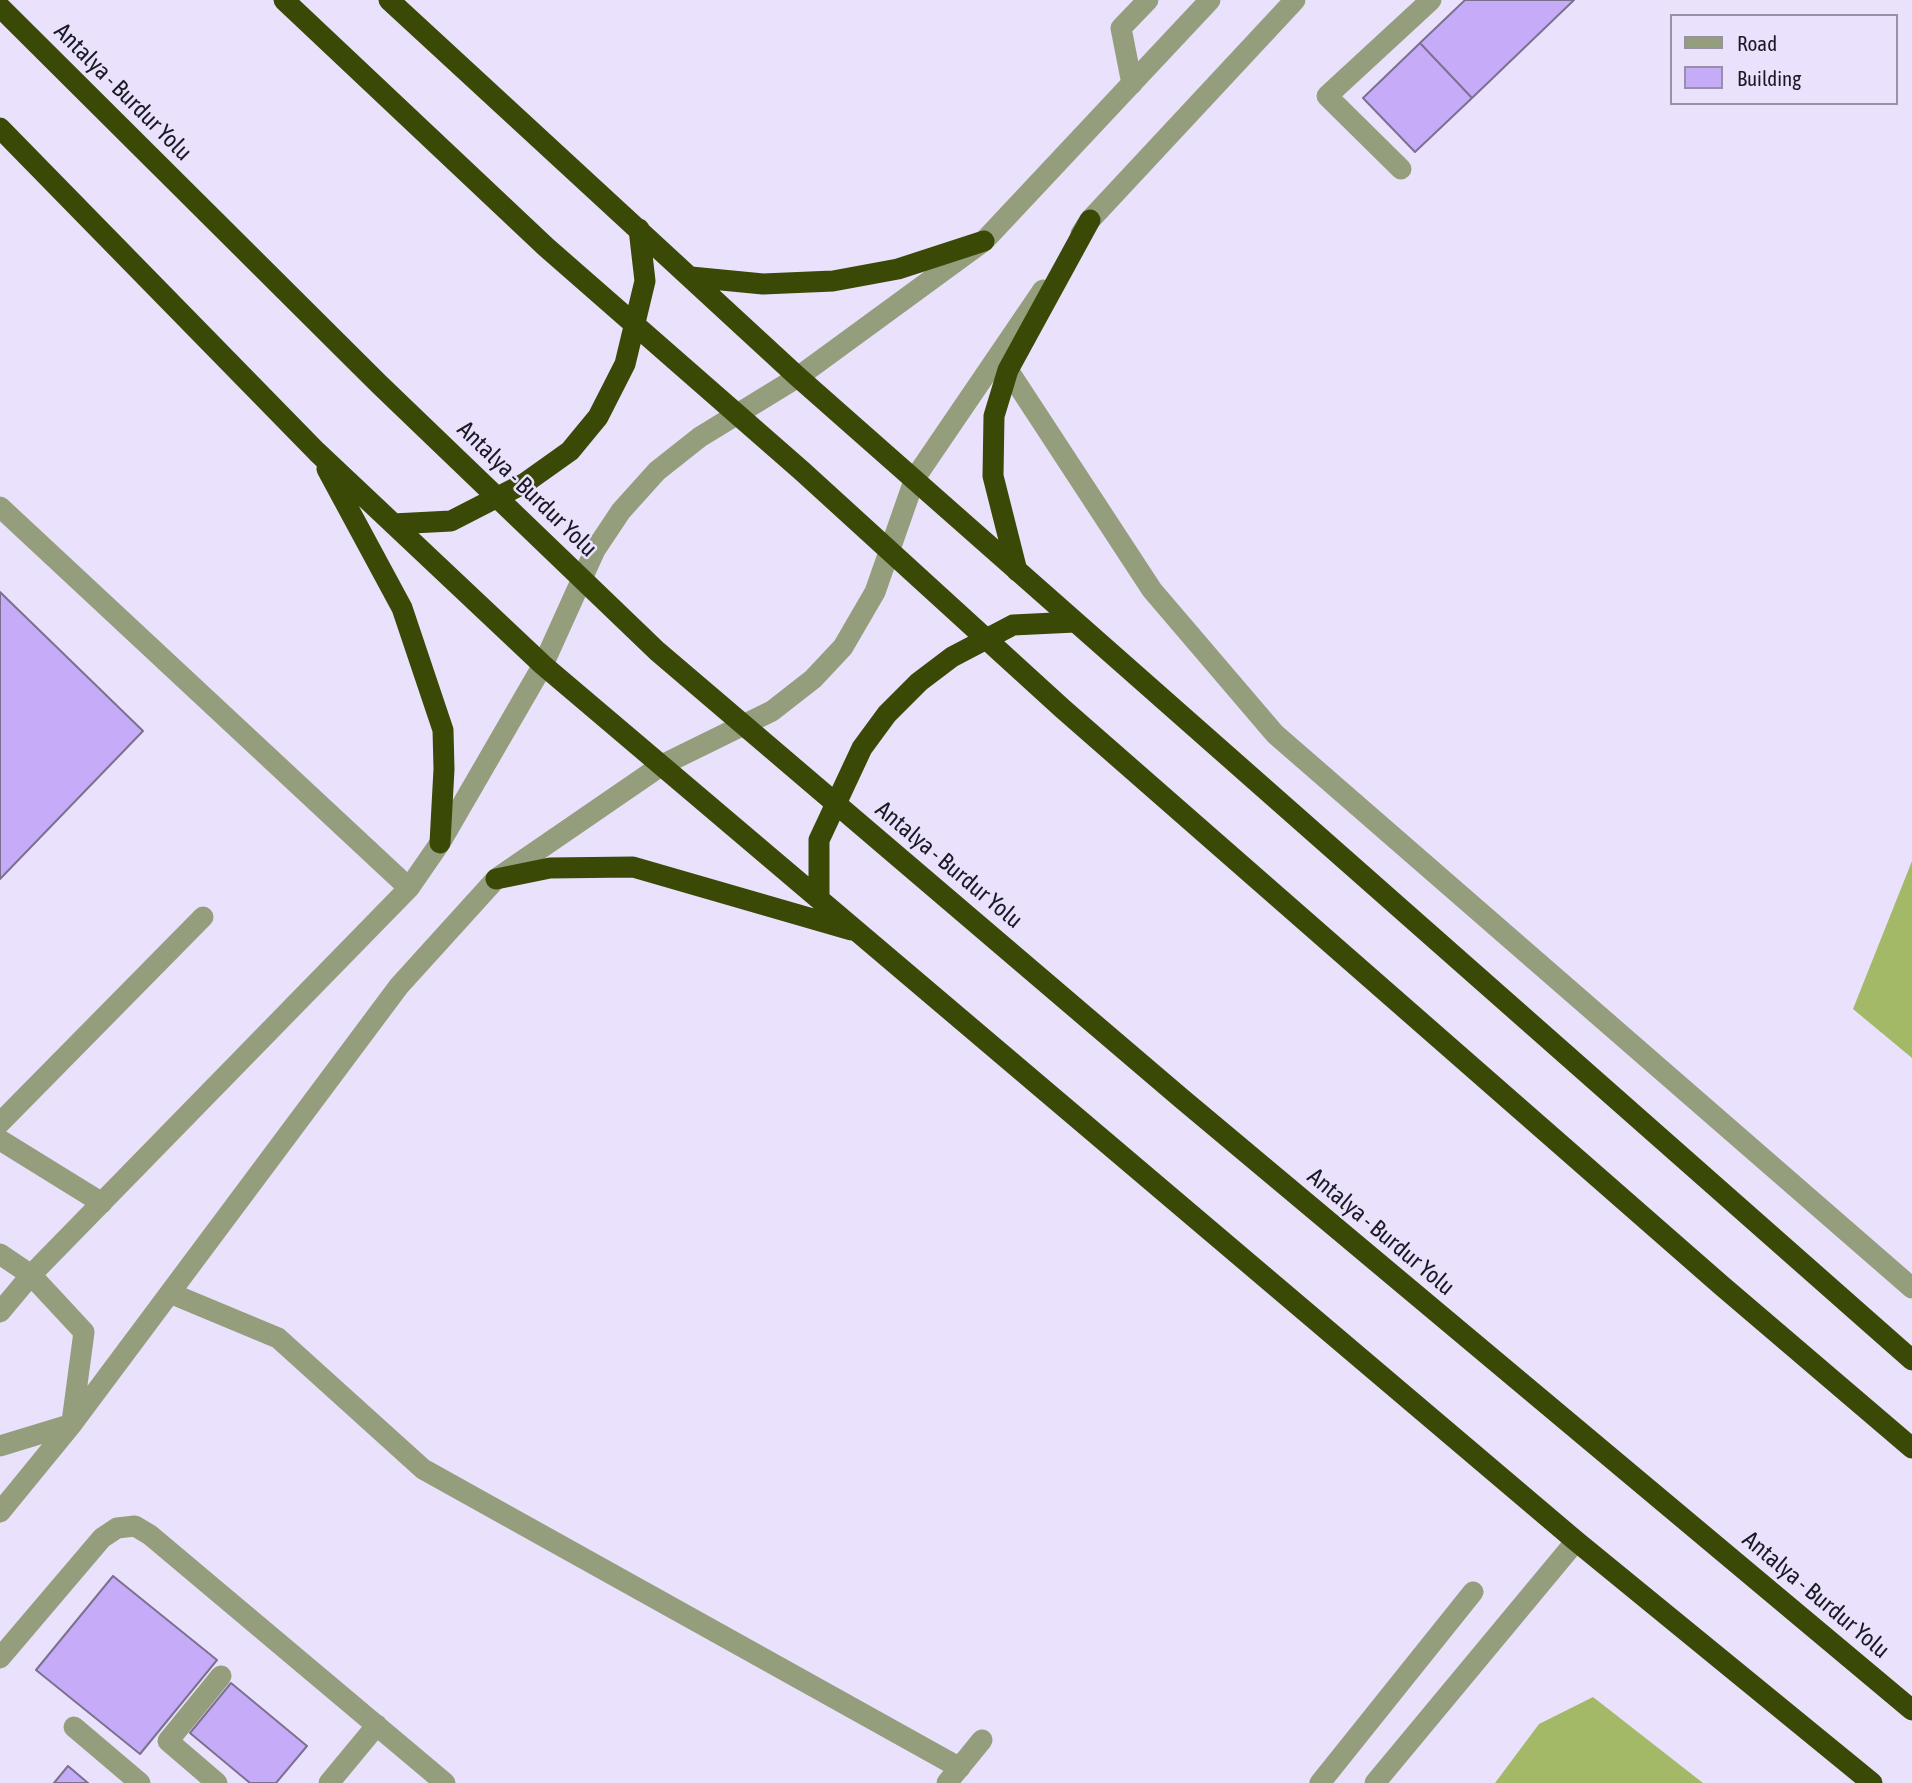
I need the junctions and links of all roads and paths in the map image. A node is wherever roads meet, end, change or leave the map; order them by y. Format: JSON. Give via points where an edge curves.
{"nodes":[{"id":1,"x":284,"y":0,"type":"edge"},
{"id":2,"x":389,"y":0,"type":"edge"},
{"id":3,"x":1148,"y":0,"type":"edge"},
{"id":4,"x":1210,"y":0,"type":"edge"},
{"id":5,"x":1295,"y":0,"type":"edge"},
{"id":6,"x":1431,"y":0,"type":"edge"},
{"id":7,"x":0,"y":7,"type":"edge"},
{"id":8,"x":1132,"y":84,"type":"junction"},
{"id":9,"x":0,"y":128,"type":"edge"},
{"id":10,"x":1401,"y":169,"type":"dead end"},
{"id":11,"x":1090,"y":220,"type":"junction"},
{"id":12,"x":639,"y":229,"type":"junction"},
{"id":13,"x":984,"y":241,"type":"junction"},
{"id":14,"x":691,"y":278,"type":"junction"},
{"id":15,"x":1008,"y":370,"type":"junction"},
{"id":16,"x":798,"y":377,"type":"junction"},
{"id":17,"x":317,"y":452,"type":"junction"},
{"id":18,"x":915,"y":478,"type":"junction"},
{"id":19,"x":0,"y":507,"type":"edge"},
{"id":20,"x":393,"y":524,"type":"junction"},
{"id":21,"x":1017,"y":571,"type":"junction"},
{"id":22,"x":1075,"y":622,"type":"junction"},
{"id":23,"x":543,"y":665,"type":"junction"},
{"id":24,"x":662,"y":765,"type":"junction"},
{"id":25,"x":440,"y":843,"type":"junction"},
{"id":26,"x":496,"y":879,"type":"junction"},
{"id":27,"x":409,"y":888,"type":"junction"},
{"id":28,"x":819,"y":897,"type":"junction"},
{"id":29,"x":203,"y":917,"type":"dead end"},
{"id":30,"x":861,"y":933,"type":"junction"},
{"id":31,"x":0,"y":1123,"type":"edge"},
{"id":32,"x":0,"y":1140,"type":"edge"},
{"id":33,"x":102,"y":1203,"type":"junction"},
{"id":34,"x":0,"y":1254,"type":"edge"},
{"id":35,"x":31,"y":1275,"type":"junction"},
{"id":36,"x":1912,"y":1288,"type":"edge"},
{"id":37,"x":170,"y":1293,"type":"junction"},
{"id":38,"x":0,"y":1312,"type":"edge"},
{"id":39,"x":1912,"y":1360,"type":"edge"},
{"id":40,"x":72,"y":1424,"type":"junction"},
{"id":41,"x":0,"y":1446,"type":"edge"},
{"id":42,"x":1912,"y":1448,"type":"edge"},
{"id":43,"x":0,"y":1512,"type":"edge"},
{"id":44,"x":1576,"y":1541,"type":"junction"},
{"id":45,"x":1473,"y":1592,"type":"dead end"},
{"id":46,"x":0,"y":1658,"type":"edge"},
{"id":47,"x":222,"y":1676,"type":"dead end"},
{"id":48,"x":1912,"y":1710,"type":"edge"},
{"id":49,"x":377,"y":1725,"type":"junction"},
{"id":50,"x":74,"y":1727,"type":"dead end"},
{"id":51,"x":982,"y":1740,"type":"dead end"},
{"id":52,"x":954,"y":1775,"type":"edge"},
{"id":53,"x":140,"y":1783,"type":"edge"},
{"id":54,"x":217,"y":1783,"type":"edge"},
{"id":55,"x":329,"y":1783,"type":"edge"},
{"id":56,"x":445,"y":1783,"type":"edge"},
{"id":57,"x":1320,"y":1783,"type":"edge"},
{"id":58,"x":1375,"y":1783,"type":"edge"},
{"id":59,"x":1872,"y":1783,"type":"edge"}],
"edges":[{"from":1,"to":42,"type":"highway","via":[[546,247],[802,471],[1063,709]]},
{"from":2,"to":12,"type":"highway"},
{"from":3,"to":8,"type":"street","via":[[1121,28]]},
{"from":4,"to":8,"type":"street"},
{"from":5,"to":11,"type":"street"},
{"from":6,"to":10,"type":"street","via":[[1327,96]]},
{"from":7,"to":48,"type":"highway","name":"Antalya - Burdur Yolu","via":[[379,384],[657,650],[1181,1098]]},
{"from":8,"to":13,"type":"street"},
{"from":9,"to":17,"type":"highway"},
{"from":11,"to":15,"type":"highway"},
{"from":11,"to":18,"type":"street"},
{"from":12,"to":14,"type":"highway"},
{"from":12,"to":20,"type":"highway","via":[[645,281],[625,364],[598,417],[570,451],[525,483],[452,521]]},
{"from":13,"to":14,"type":"highway","via":[[898,269],[834,281],[763,284]]},
{"from":13,"to":16,"type":"street"},
{"from":14,"to":16,"type":"highway"},
{"from":15,"to":21,"type":"highway","via":[[994,416],[993,476]]},
{"from":15,"to":36,"type":"street","via":[[1153,590],[1275,734]]},
{"from":16,"to":18,"type":"highway"},
{"from":16,"to":23,"type":"street","via":[[700,437],[657,471],[621,511],[595,550]]},
{"from":17,"to":20,"type":"highway"},
{"from":17,"to":25,"type":"highway","via":[[402,608],[443,730]]},
{"from":18,"to":21,"type":"highway"},
{"from":18,"to":24,"type":"street","via":[[875,592],[842,647],[813,679],[772,711]]},
{"from":19,"to":27,"type":"street"},
{"from":20,"to":23,"type":"highway"},
{"from":21,"to":22,"type":"highway"},
{"from":22,"to":28,"type":"highway","via":[[1013,625],[952,657],[887,714],[862,748],[819,841]]},
{"from":22,"to":39,"type":"highway"},
{"from":23,"to":24,"type":"highway"},
{"from":23,"to":25,"type":"street"},
{"from":24,"to":26,"type":"street"},
{"from":24,"to":28,"type":"highway"},
{"from":25,"to":27,"type":"street"},
{"from":26,"to":30,"type":"highway","via":[[550,867],[633,867]]},
{"from":26,"to":37,"type":"street","via":[[399,986]]},
{"from":27,"to":33,"type":"street"},
{"from":28,"to":30,"type":"highway"},
{"from":29,"to":31,"type":"street"},
{"from":30,"to":44,"type":"highway"},
{"from":32,"to":33,"type":"street"},
{"from":33,"to":35,"type":"street"},
{"from":34,"to":35,"type":"street"},
{"from":35,"to":38,"type":"street"},
{"from":35,"to":40,"type":"street","via":[[83,1332]]},
{"from":37,"to":40,"type":"street"},
{"from":37,"to":52,"type":"street","via":[[278,1338],[423,1469]]},
{"from":40,"to":41,"type":"street"},
{"from":40,"to":43,"type":"street"},
{"from":44,"to":58,"type":"street"},
{"from":44,"to":59,"type":"highway"},
{"from":45,"to":57,"type":"street"},
{"from":46,"to":49,"type":"street","via":[[102,1538],[117,1528],[135,1527]]},
{"from":47,"to":54,"type":"street","via":[[167,1741]]},
{"from":49,"to":55,"type":"street"},
{"from":49,"to":56,"type":"street"},
{"from":50,"to":53,"type":"street"},
{"from":51,"to":52,"type":"street"}]}
